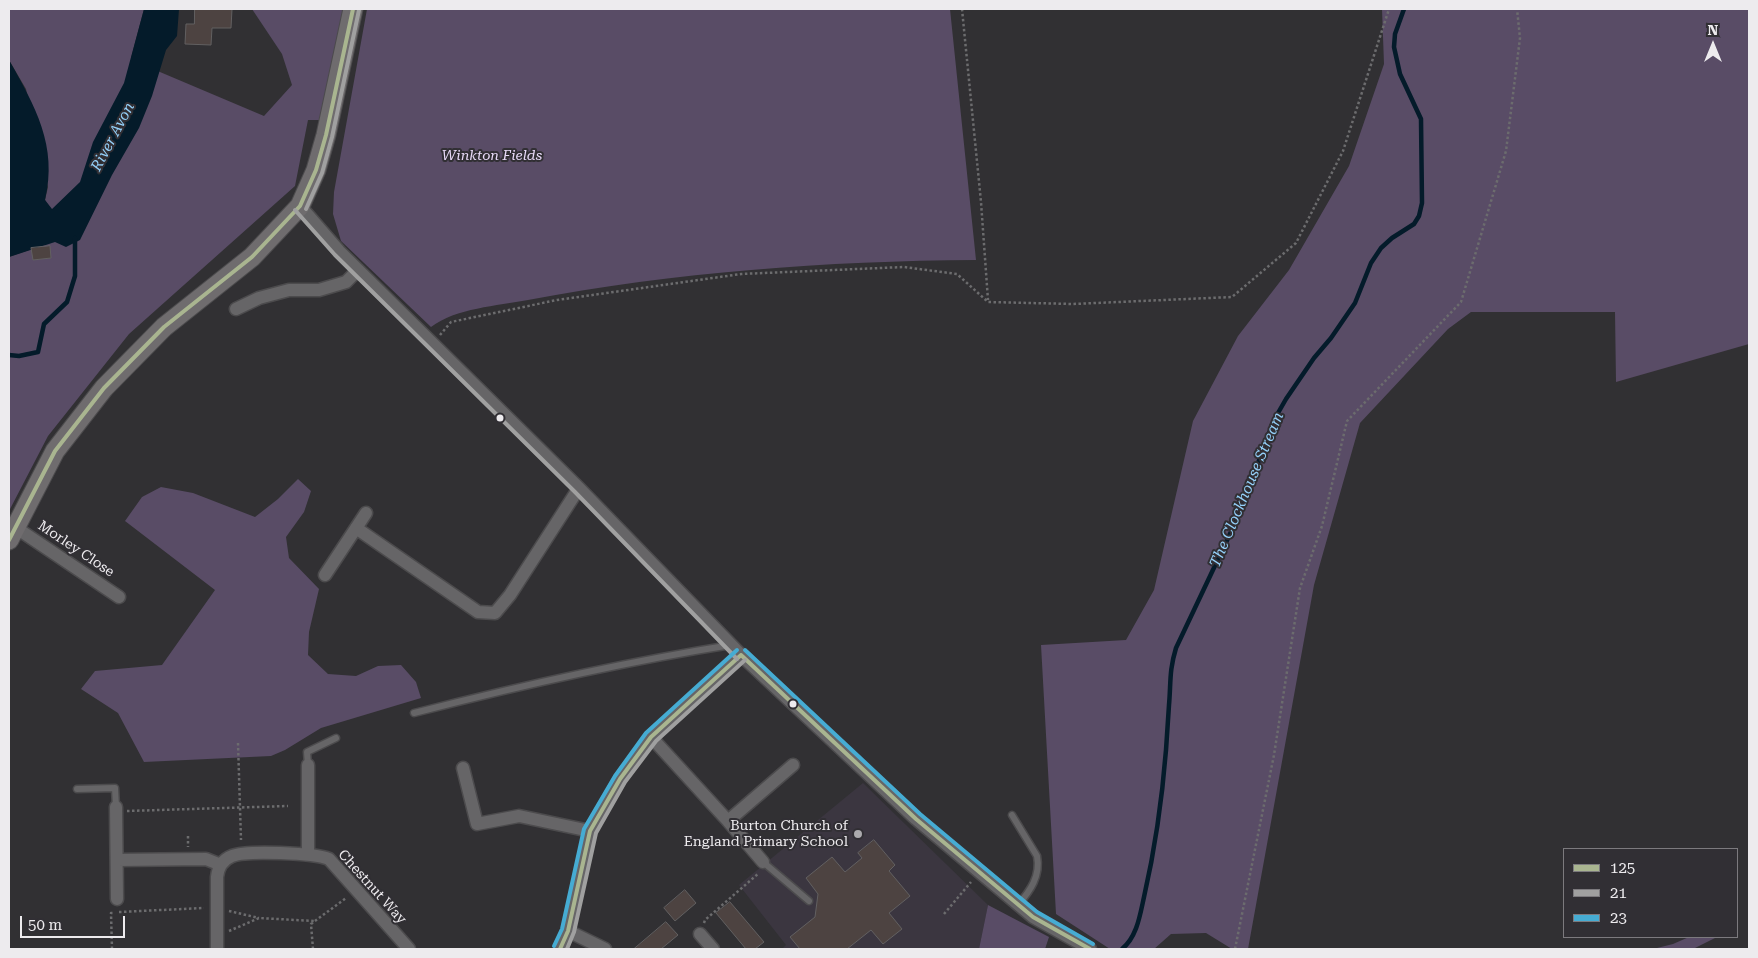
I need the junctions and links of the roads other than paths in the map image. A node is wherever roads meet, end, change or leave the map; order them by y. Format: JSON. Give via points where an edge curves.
{"nodes":[{"id":1,"x":353,"y":9,"type":"edge"},
{"id":2,"x":300,"y":206,"type":"junction"},
{"id":3,"x":358,"y":270,"type":"junction"},
{"id":4,"x":236,"y":309,"type":"dead end"},
{"id":5,"x":579,"y":488,"type":"junction"},
{"id":6,"x":366,"y":513,"type":"dead end"},
{"id":7,"x":356,"y":528,"type":"junction"},
{"id":8,"x":12,"y":534,"type":"edge"},
{"id":9,"x":325,"y":575,"type":"dead end"},
{"id":10,"x":119,"y":597,"type":"dead end"},
{"id":11,"x":731,"y":645,"type":"junction"},
{"id":12,"x":741,"y":655,"type":"junction"},
{"id":13,"x":414,"y":713,"type":"dead end"},
{"id":14,"x":651,"y":737,"type":"junction"},
{"id":15,"x":336,"y":738,"type":"dead end"},
{"id":16,"x":793,"y":764,"type":"dead end"},
{"id":17,"x":308,"y":765,"type":"joint"},
{"id":18,"x":463,"y":768,"type":"dead end"},
{"id":19,"x":77,"y":789,"type":"dead end"},
{"id":20,"x":116,"y":809,"type":"joint"},
{"id":21,"x":1012,"y":815,"type":"dead end"},
{"id":22,"x":728,"y":821,"type":"junction"},
{"id":23,"x":590,"y":831,"type":"junction"},
{"id":24,"x":308,"y":854,"type":"junction"},
{"id":25,"x":117,"y":860,"type":"junction"},
{"id":26,"x":765,"y":864,"type":"joint"},
{"id":27,"x":221,"y":865,"type":"junction"},
{"id":28,"x":117,"y":899,"type":"dead end"},
{"id":29,"x":809,"y":901,"type":"dead end"},
{"id":30,"x":1018,"y":905,"type":"junction"},
{"id":31,"x":568,"y":932,"type":"junction"},
{"id":32,"x":217,"y":943,"type":"edge"},
{"id":33,"x":409,"y":949,"type":"edge"},
{"id":34,"x":560,"y":949,"type":"edge"},
{"id":35,"x":605,"y":949,"type":"edge"},
{"id":36,"x":1090,"y":949,"type":"edge"}],
"edges":[{"from":1,"to":2,"type":"main road","via":[[326,135],[316,170]]},
{"from":2,"to":3,"type":"street"},
{"from":2,"to":8,"type":"main road","via":[[252,257],[164,327],[104,388],[56,451]]},
{"from":3,"to":4,"type":"street","via":[[346,282],[319,290],[289,290],[258,298]]},
{"from":3,"to":5,"type":"street"},
{"from":5,"to":7,"type":"street","via":[[510,595],[495,612],[478,612]]},
{"from":5,"to":11,"type":"street"},
{"from":6,"to":7,"type":"street"},
{"from":7,"to":9,"type":"street"},
{"from":8,"to":10,"type":"street","name":"Morley Close"},
{"from":11,"to":12,"type":"street"},
{"from":11,"to":13,"type":"lane","via":[[612,666]]},
{"from":12,"to":14,"type":"street"},
{"from":12,"to":30,"type":"street","via":[[916,819]]},
{"from":14,"to":22,"type":"street"},
{"from":14,"to":23,"type":"street","via":[[620,778]]},
{"from":15,"to":17,"type":"lane","via":[[307,752]]},
{"from":16,"to":22,"type":"street"},
{"from":17,"to":24,"type":"street"},
{"from":18,"to":23,"type":"street","via":[[477,824],[519,816]]},
{"from":19,"to":20,"type":"lane","via":[[114,788]]},
{"from":20,"to":25,"type":"street"},
{"from":21,"to":30,"type":"lane","via":[[1033,849],[1039,868],[1030,891]]},
{"from":22,"to":26,"type":"street"},
{"from":23,"to":31,"type":"street"},
{"from":24,"to":27,"type":"street","name":"Chestnut Way","via":[[246,854],[233,856]]},
{"from":24,"to":33,"type":"street","name":"Chestnut Way","via":[[329,859]]},
{"from":25,"to":27,"type":"street","via":[[206,859]]},
{"from":25,"to":28,"type":"street"},
{"from":26,"to":29,"type":"lane"},
{"from":27,"to":32,"type":"street","via":[[217,878]]},
{"from":30,"to":36,"type":"street","via":[[1033,918]]},
{"from":31,"to":34,"type":"street"},
{"from":31,"to":35,"type":"street"}]}
